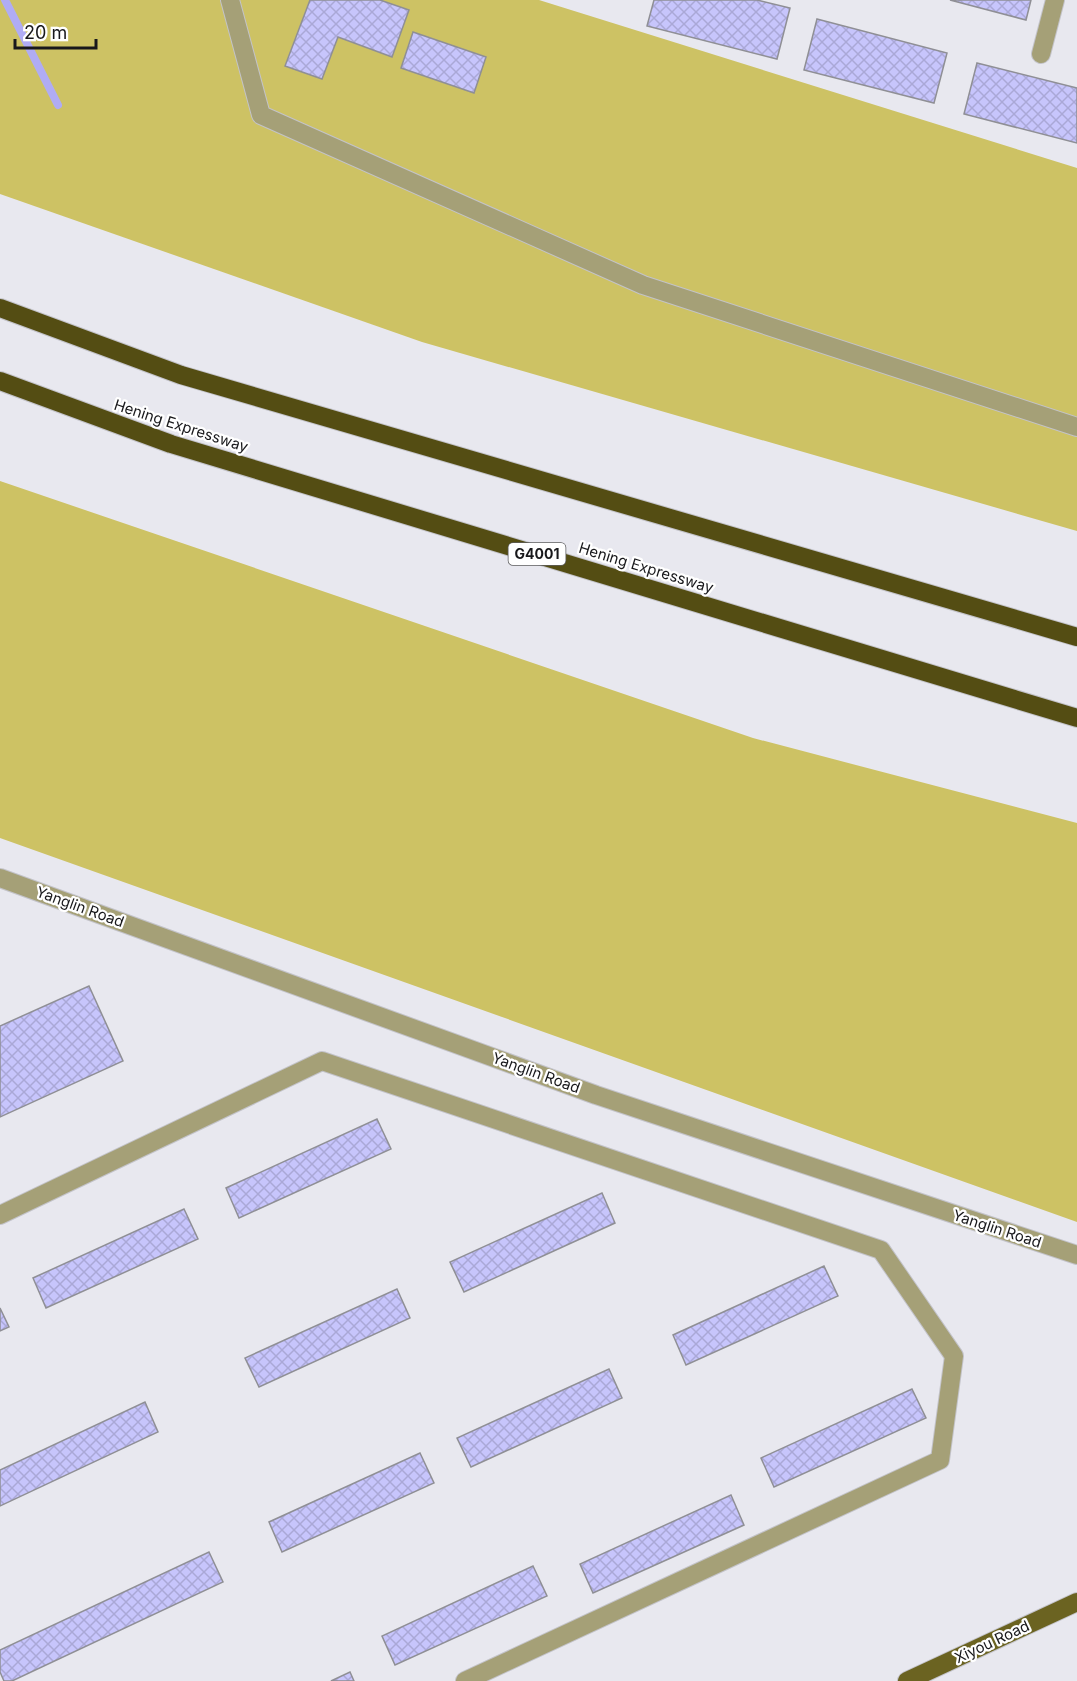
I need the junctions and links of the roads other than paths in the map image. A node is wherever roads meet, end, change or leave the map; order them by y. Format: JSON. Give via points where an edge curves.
{"nodes":[{"id":1,"x":230,"y":0,"type":"edge"},
{"id":2,"x":1055,"y":0,"type":"edge"},
{"id":3,"x":1041,"y":54,"type":"dead end"},
{"id":4,"x":0,"y":308,"type":"edge"},
{"id":5,"x":0,"y":381,"type":"edge"},
{"id":6,"x":1077,"y":427,"type":"edge"},
{"id":7,"x":1077,"y":637,"type":"edge"},
{"id":8,"x":1077,"y":718,"type":"edge"},
{"id":9,"x":0,"y":878,"type":"edge"},
{"id":10,"x":0,"y":1215,"type":"edge"},
{"id":11,"x":1077,"y":1256,"type":"edge"},
{"id":12,"x":1077,"y":1602,"type":"edge"},
{"id":13,"x":465,"y":1681,"type":"edge"},
{"id":14,"x":907,"y":1681,"type":"edge"}],
"edges":[{"from":1,"to":6,"type":"street","via":[[261,115],[643,285]]},
{"from":2,"to":3,"type":"street"},
{"from":4,"to":7,"type":"highway","via":[[181,375]]},
{"from":5,"to":8,"type":"highway","name":"Hening Expressway","number":"G4001","via":[[171,444]]},
{"from":9,"to":11,"type":"street","name":"Yanglin Road","via":[[596,1095]]},
{"from":10,"to":13,"type":"street","via":[[322,1060],[881,1250],[954,1356],[940,1460]]},
{"from":12,"to":14,"type":"main road","name":"Xiyou Road"}]}
